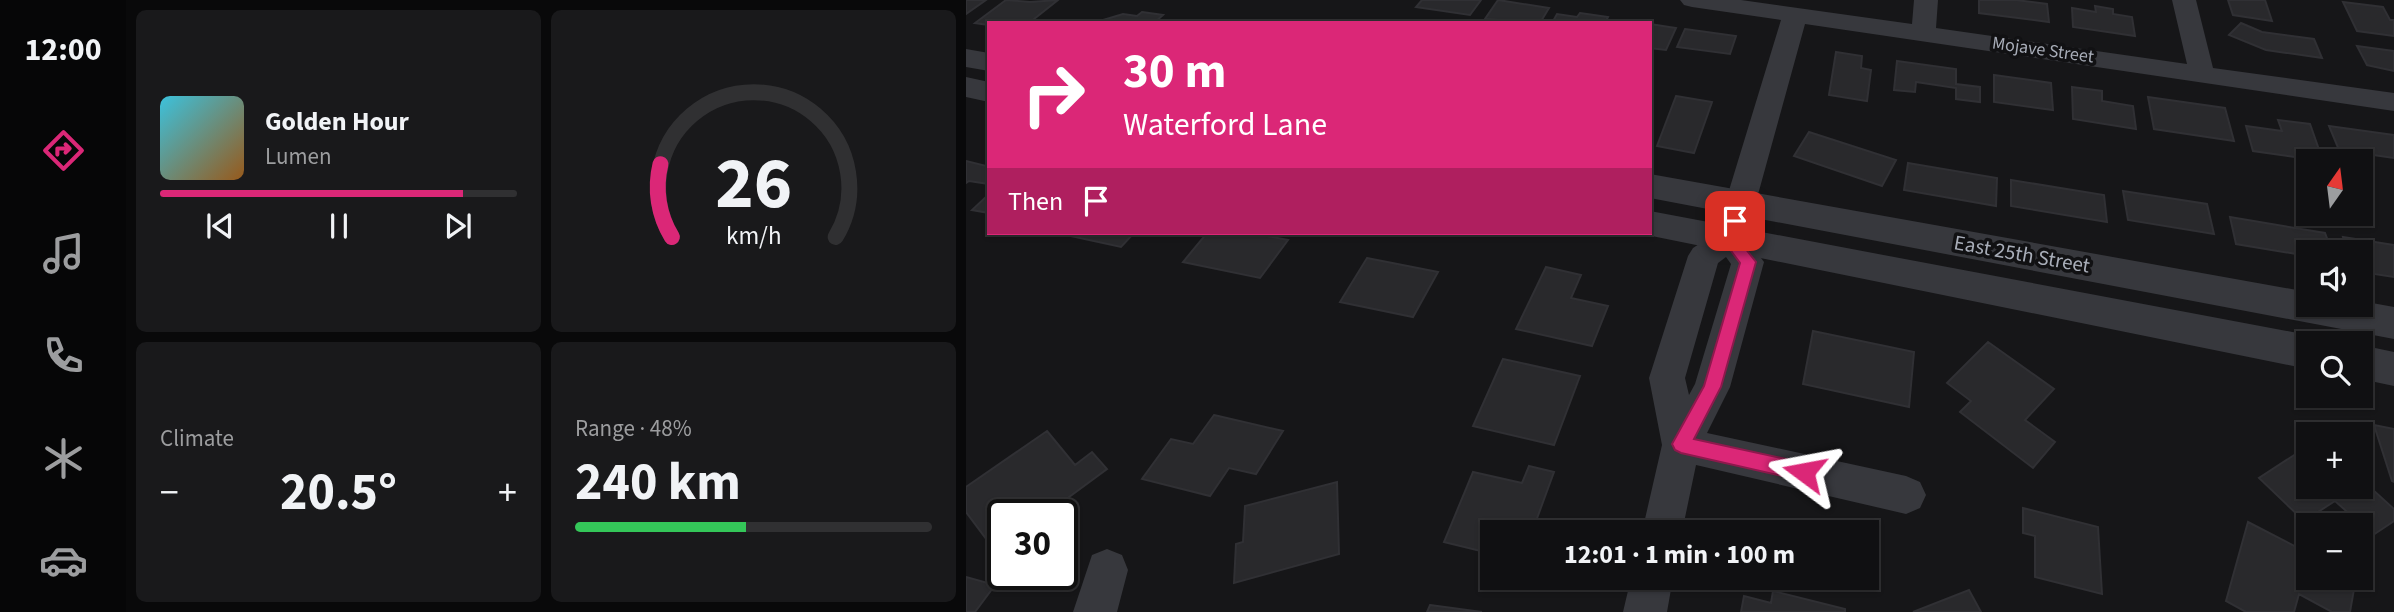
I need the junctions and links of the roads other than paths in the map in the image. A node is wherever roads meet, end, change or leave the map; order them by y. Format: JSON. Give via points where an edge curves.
{"nodes":[{"id":1,"x":1692,"y":0,"type":"edge"},
{"id":2,"x":1926,"y":0,"type":"edge"},
{"id":3,"x":2184,"y":0,"type":"edge"},
{"id":4,"x":1795,"y":15,"type":"junction"},
{"id":5,"x":1923,"y":33,"type":"junction"},
{"id":6,"x":966,"y":58,"type":"edge"},
{"id":7,"x":987,"y":62,"type":"edge"},
{"id":8,"x":2202,"y":74,"type":"junction"},
{"id":9,"x":966,"y":87,"type":"edge"},
{"id":10,"x":987,"y":92,"type":"edge"},
{"id":11,"x":2394,"y":102,"type":"edge"},
{"id":12,"x":1652,"y":186,"type":"edge"},
{"id":13,"x":1739,"y":202,"type":"junction"},
{"id":14,"x":1652,"y":224,"type":"edge"},
{"id":15,"x":1730,"y":240,"type":"junction"},
{"id":16,"x":2394,"y":323,"type":"edge"},
{"id":17,"x":2296,"y":350,"type":"edge"},
{"id":18,"x":2373,"y":365,"type":"edge"},
{"id":19,"x":2394,"y":369,"type":"edge"},
{"id":20,"x":1681,"y":444,"type":"junction"},
{"id":21,"x":1906,"y":495,"type":"dead end"},
{"id":22,"x":1665,"y":520,"type":"edge"},
{"id":23,"x":1107,"y":570,"type":"dead end"},
{"id":24,"x":1650,"y":590,"type":"edge"},
{"id":25,"x":1095,"y":612,"type":"edge"},
{"id":26,"x":1645,"y":612,"type":"edge"}],
"edges":[{"from":1,"to":4,"type":"street","name":"Mojave Street"},
{"from":2,"to":5,"type":"street"},
{"from":3,"to":8,"type":"street"},
{"from":4,"to":5,"type":"street","name":"Mojave Street"},
{"from":4,"to":13,"type":"street"},
{"from":5,"to":8,"type":"street","name":"Mojave Street"},
{"from":6,"to":7,"type":"street"},
{"from":8,"to":11,"type":"street","name":"Mojave Street"},
{"from":9,"to":10,"type":"street"},
{"from":12,"to":13,"type":"street","name":"East 25th Street"},
{"from":13,"to":15,"type":"street"},
{"from":13,"to":16,"type":"street","name":"East 25th Street"},
{"from":14,"to":15,"type":"street","name":"East 25th Street"},
{"from":15,"to":17,"type":"street","name":"East 25th Street"},
{"from":15,"to":20,"type":"street","via":[[1748,262],[1712,387]]},
{"from":15,"to":20,"type":"street","via":[[1704,256],[1667,378]]},
{"from":18,"to":19,"type":"street"},
{"from":20,"to":21,"type":"street"},
{"from":20,"to":22,"type":"street"},
{"from":23,"to":25,"type":"street"},
{"from":24,"to":26,"type":"street"}]}
